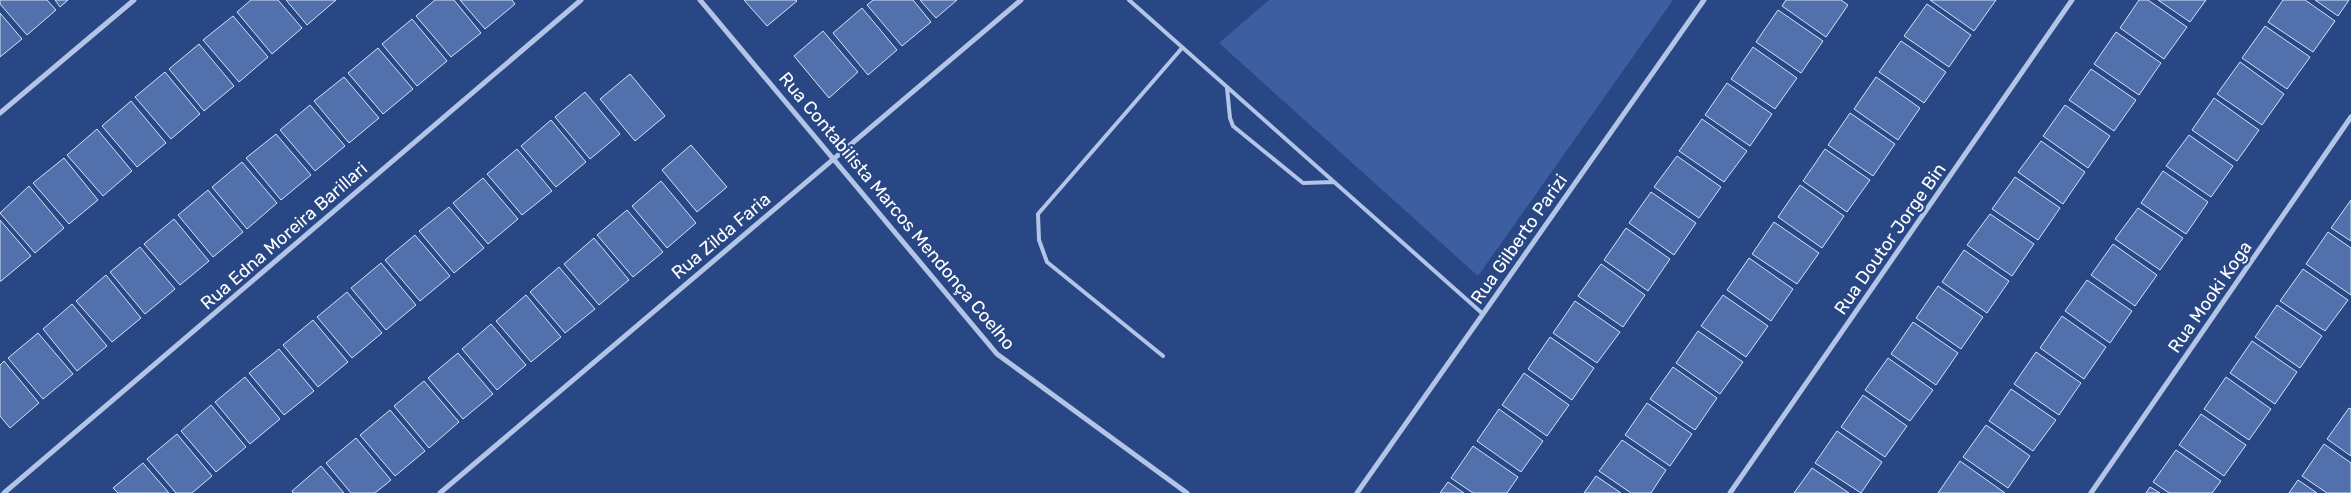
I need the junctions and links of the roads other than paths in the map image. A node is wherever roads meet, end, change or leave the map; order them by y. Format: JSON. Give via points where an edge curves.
{"nodes":[{"id":1,"x":134,"y":0,"type":"edge"},
{"id":2,"x":581,"y":0,"type":"edge"},
{"id":3,"x":700,"y":0,"type":"edge"},
{"id":4,"x":1022,"y":0,"type":"edge"},
{"id":5,"x":1129,"y":0,"type":"edge"},
{"id":6,"x":1704,"y":0,"type":"edge"},
{"id":7,"x":2072,"y":0,"type":"edge"},
{"id":8,"x":1182,"y":48,"type":"junction"},
{"id":9,"x":1227,"y":88,"type":"junction"},
{"id":10,"x":0,"y":114,"type":"edge"},
{"id":11,"x":2351,"y":117,"type":"edge"},
{"id":12,"x":833,"y":158,"type":"junction"},
{"id":13,"x":1334,"y":182,"type":"junction"},
{"id":14,"x":1483,"y":314,"type":"junction"},
{"id":15,"x":1163,"y":356,"type":"dead end"},
{"id":16,"x":4,"y":493,"type":"edge"},
{"id":17,"x":440,"y":493,"type":"edge"},
{"id":18,"x":1187,"y":493,"type":"edge"},
{"id":19,"x":1357,"y":493,"type":"edge"},
{"id":20,"x":1730,"y":493,"type":"edge"},
{"id":21,"x":2091,"y":493,"type":"edge"}],
"edges":[{"from":1,"to":10,"type":"street"},
{"from":2,"to":16,"type":"street","name":"Rua Edna Moreira Barillari"},
{"from":3,"to":12,"type":"street","name":"Rua Contabilista Marcos Mendonça Coelho"},
{"from":4,"to":12,"type":"street","name":"Rua Zilda Faria"},
{"from":5,"to":8,"type":"lane"},
{"from":6,"to":14,"type":"street","name":"Rua Gilberto Parizi"},
{"from":7,"to":20,"type":"street","name":"Rua Doutor Jorge Bin"},
{"from":8,"to":9,"type":"lane"},
{"from":8,"to":15,"type":"lane","via":[[1038,214],[1039,240],[1047,262]]},
{"from":9,"to":13,"type":"lane"},
{"from":9,"to":13,"type":"lane","via":[[1233,126],[1303,183]]},
{"from":11,"to":21,"type":"street","name":"Rua Mooki Koga"},
{"from":12,"to":17,"type":"street","name":"Rua Zilda Faria"},
{"from":12,"to":18,"type":"street","name":"Rua Contabilista Marcos Mendonça Coelho","via":[[997,354]]},
{"from":13,"to":14,"type":"lane"},
{"from":14,"to":19,"type":"street","name":"Rua Gilberto Parizi"}]}
